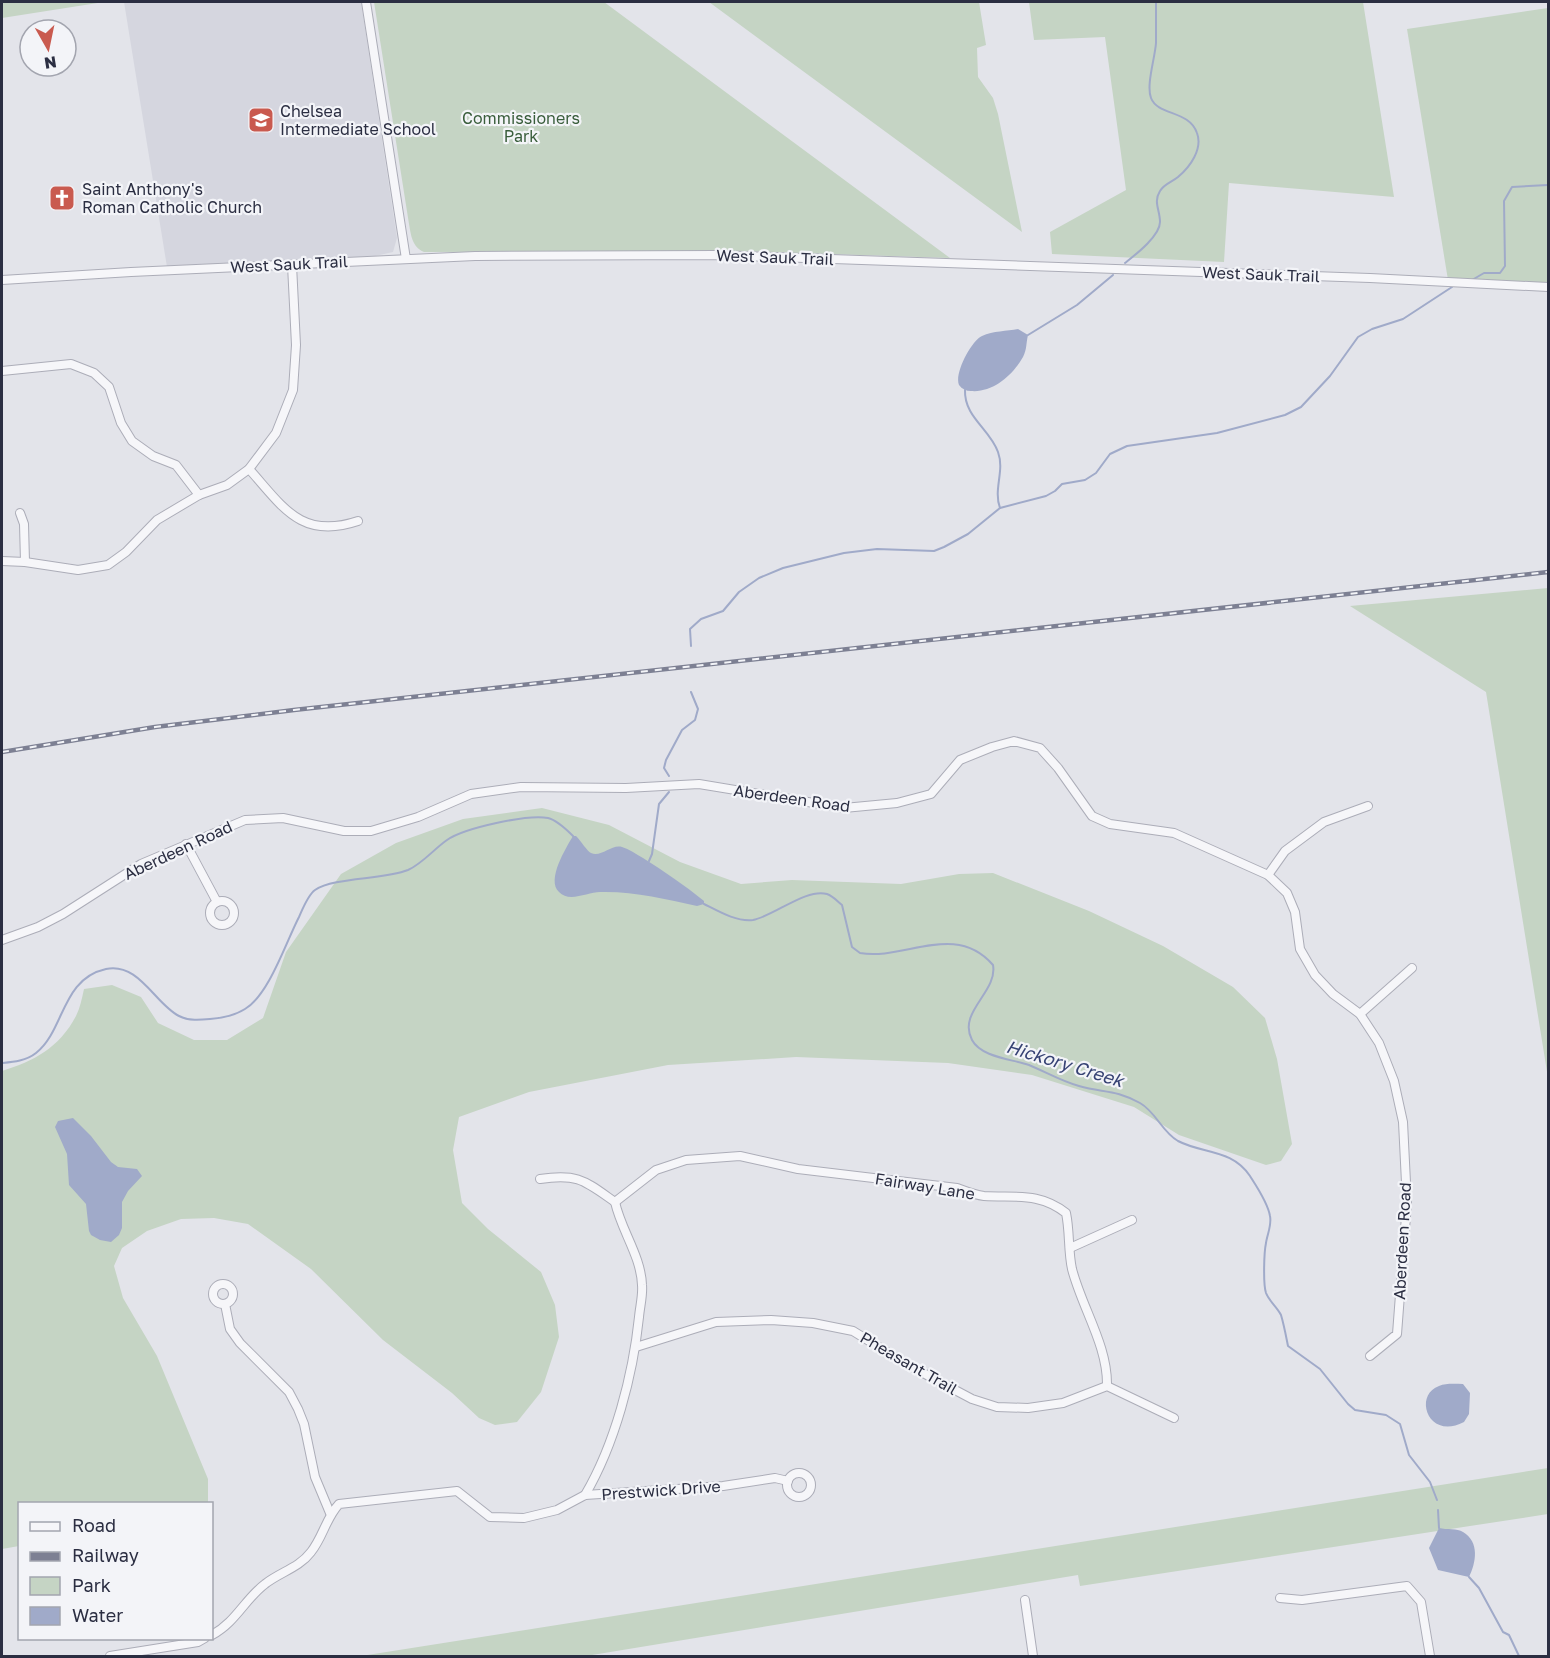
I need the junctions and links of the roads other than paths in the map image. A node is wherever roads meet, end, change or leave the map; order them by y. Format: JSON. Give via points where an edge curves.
{"nodes":[{"id":1,"x":366,"y":2,"type":"edge"},
{"id":2,"x":406,"y":259,"type":"junction"},
{"id":3,"x":292,"y":264,"type":"junction"},
{"id":4,"x":2,"y":280,"type":"edge"},
{"id":5,"x":1548,"y":287,"type":"edge"},
{"id":6,"x":2,"y":371,"type":"edge"},
{"id":7,"x":249,"y":469,"type":"junction"},
{"id":8,"x":199,"y":495,"type":"junction"},
{"id":9,"x":20,"y":513,"type":"dead end"},
{"id":10,"x":358,"y":521,"type":"dead end"},
{"id":11,"x":2,"y":561,"type":"edge"},
{"id":12,"x":24,"y":562,"type":"junction"},
{"id":13,"x":1368,"y":806,"type":"dead end"},
{"id":14,"x":186,"y":844,"type":"junction"},
{"id":15,"x":1268,"y":875,"type":"junction"},
{"id":16,"x":217,"y":902,"type":"dead end"},
{"id":17,"x":2,"y":940,"type":"edge"},
{"id":18,"x":1412,"y":968,"type":"dead end"},
{"id":19,"x":1360,"y":1014,"type":"junction"},
{"id":20,"x":540,"y":1179,"type":"dead end"},
{"id":21,"x":615,"y":1202,"type":"junction"},
{"id":22,"x":1132,"y":1220,"type":"dead end"},
{"id":23,"x":1070,"y":1248,"type":"junction"},
{"id":24,"x":225,"y":1304,"type":"dead end"},
{"id":25,"x":636,"y":1347,"type":"junction"},
{"id":26,"x":1370,"y":1356,"type":"dead end"},
{"id":27,"x":1107,"y":1386,"type":"junction"},
{"id":28,"x":1174,"y":1418,"type":"dead end"},
{"id":29,"x":788,"y":1481,"type":"dead end"},
{"id":30,"x":585,"y":1495,"type":"junction"},
{"id":31,"x":330,"y":1513,"type":"junction"},
{"id":32,"x":1280,"y":1598,"type":"dead end"},
{"id":33,"x":1025,"y":1600,"type":"dead end"},
{"id":34,"x":213,"y":1634,"type":"edge"},
{"id":35,"x":202,"y":1640,"type":"edge"},
{"id":36,"x":110,"y":1656,"type":"edge"},
{"id":37,"x":1033,"y":1656,"type":"edge"},
{"id":38,"x":1430,"y":1656,"type":"edge"}],
"edges":[{"from":1,"to":2,"type":"street"},
{"from":2,"to":3,"type":"street","name":"West Sauk Trail"},
{"from":2,"to":5,"type":"street","name":"West Sauk Trail","via":[[717,255]]},
{"from":3,"to":4,"type":"street","name":"West Sauk Trail"},
{"from":3,"to":7,"type":"street","via":[[296,345],[293,390],[276,434]]},
{"from":6,"to":8,"type":"street","via":[[71,364],[94,373],[109,387],[121,423],[132,441],[153,456],[176,465]]},
{"from":7,"to":8,"type":"street","via":[[227,485]]},
{"from":7,"to":10,"type":"street","via":[[286,510],[309,525],[340,527]]},
{"from":8,"to":12,"type":"street","via":[[156,520],[108,565],[78,570]]},
{"from":9,"to":12,"type":"street","via":[[24,524]]},
{"from":11,"to":12,"type":"street"},
{"from":13,"to":15,"type":"street","via":[[1324,822],[1285,851]]},
{"from":14,"to":15,"type":"street","name":"Aberdeen Road","via":[[245,820],[283,818],[344,831],[371,831],[418,817],[471,794],[521,787],[699,784],[844,808],[897,803],[932,794],[960,760],[1014,741],[1040,748],[1092,816],[1110,824],[1174,833]]},
{"from":14,"to":16,"type":"street"},
{"from":14,"to":17,"type":"street","name":"Aberdeen Road","via":[[141,864],[63,914]]},
{"from":15,"to":19,"type":"street","name":"Aberdeen Road","via":[[1287,893],[1295,912],[1300,949],[1315,975]]},
{"from":18,"to":19,"type":"street"},
{"from":19,"to":26,"type":"street","name":"Aberdeen Road","via":[[1379,1043],[1394,1081],[1403,1122],[1407,1203],[1397,1334]]},
{"from":20,"to":21,"type":"street","via":[[562,1176],[585,1180]]},
{"from":21,"to":23,"type":"street","name":"Fairway Lane","via":[[656,1170],[686,1160],[740,1156],[798,1169],[1053,1203],[1066,1213]]},
{"from":21,"to":25,"type":"street","via":[[642,1284]]},
{"from":22,"to":23,"type":"street"},
{"from":23,"to":27,"type":"street","name":"Fairway Lane","via":[[1072,1269],[1107,1369]]},
{"from":24,"to":31,"type":"street","via":[[230,1329],[289,1392],[298,1409],[315,1477]]},
{"from":25,"to":27,"type":"street","name":"Pheasant Trail","via":[[716,1322],[813,1323],[853,1331],[917,1370],[972,1399],[997,1407],[1063,1403]]},
{"from":25,"to":30,"type":"street","via":[[612,1441]]},
{"from":27,"to":28,"type":"street"},
{"from":29,"to":30,"type":"street","name":"Prestwick Drive"},
{"from":30,"to":31,"type":"street","name":"Prestwick Drive","via":[[557,1510],[524,1518],[490,1517],[457,1491],[339,1504]]},
{"from":31,"to":34,"type":"street","via":[[312,1552],[298,1565],[264,1584],[225,1628]]},
{"from":32,"to":38,"type":"street","via":[[1302,1600],[1407,1586],[1421,1602]]},
{"from":33,"to":37,"type":"street"},
{"from":35,"to":36,"type":"street"}]}
